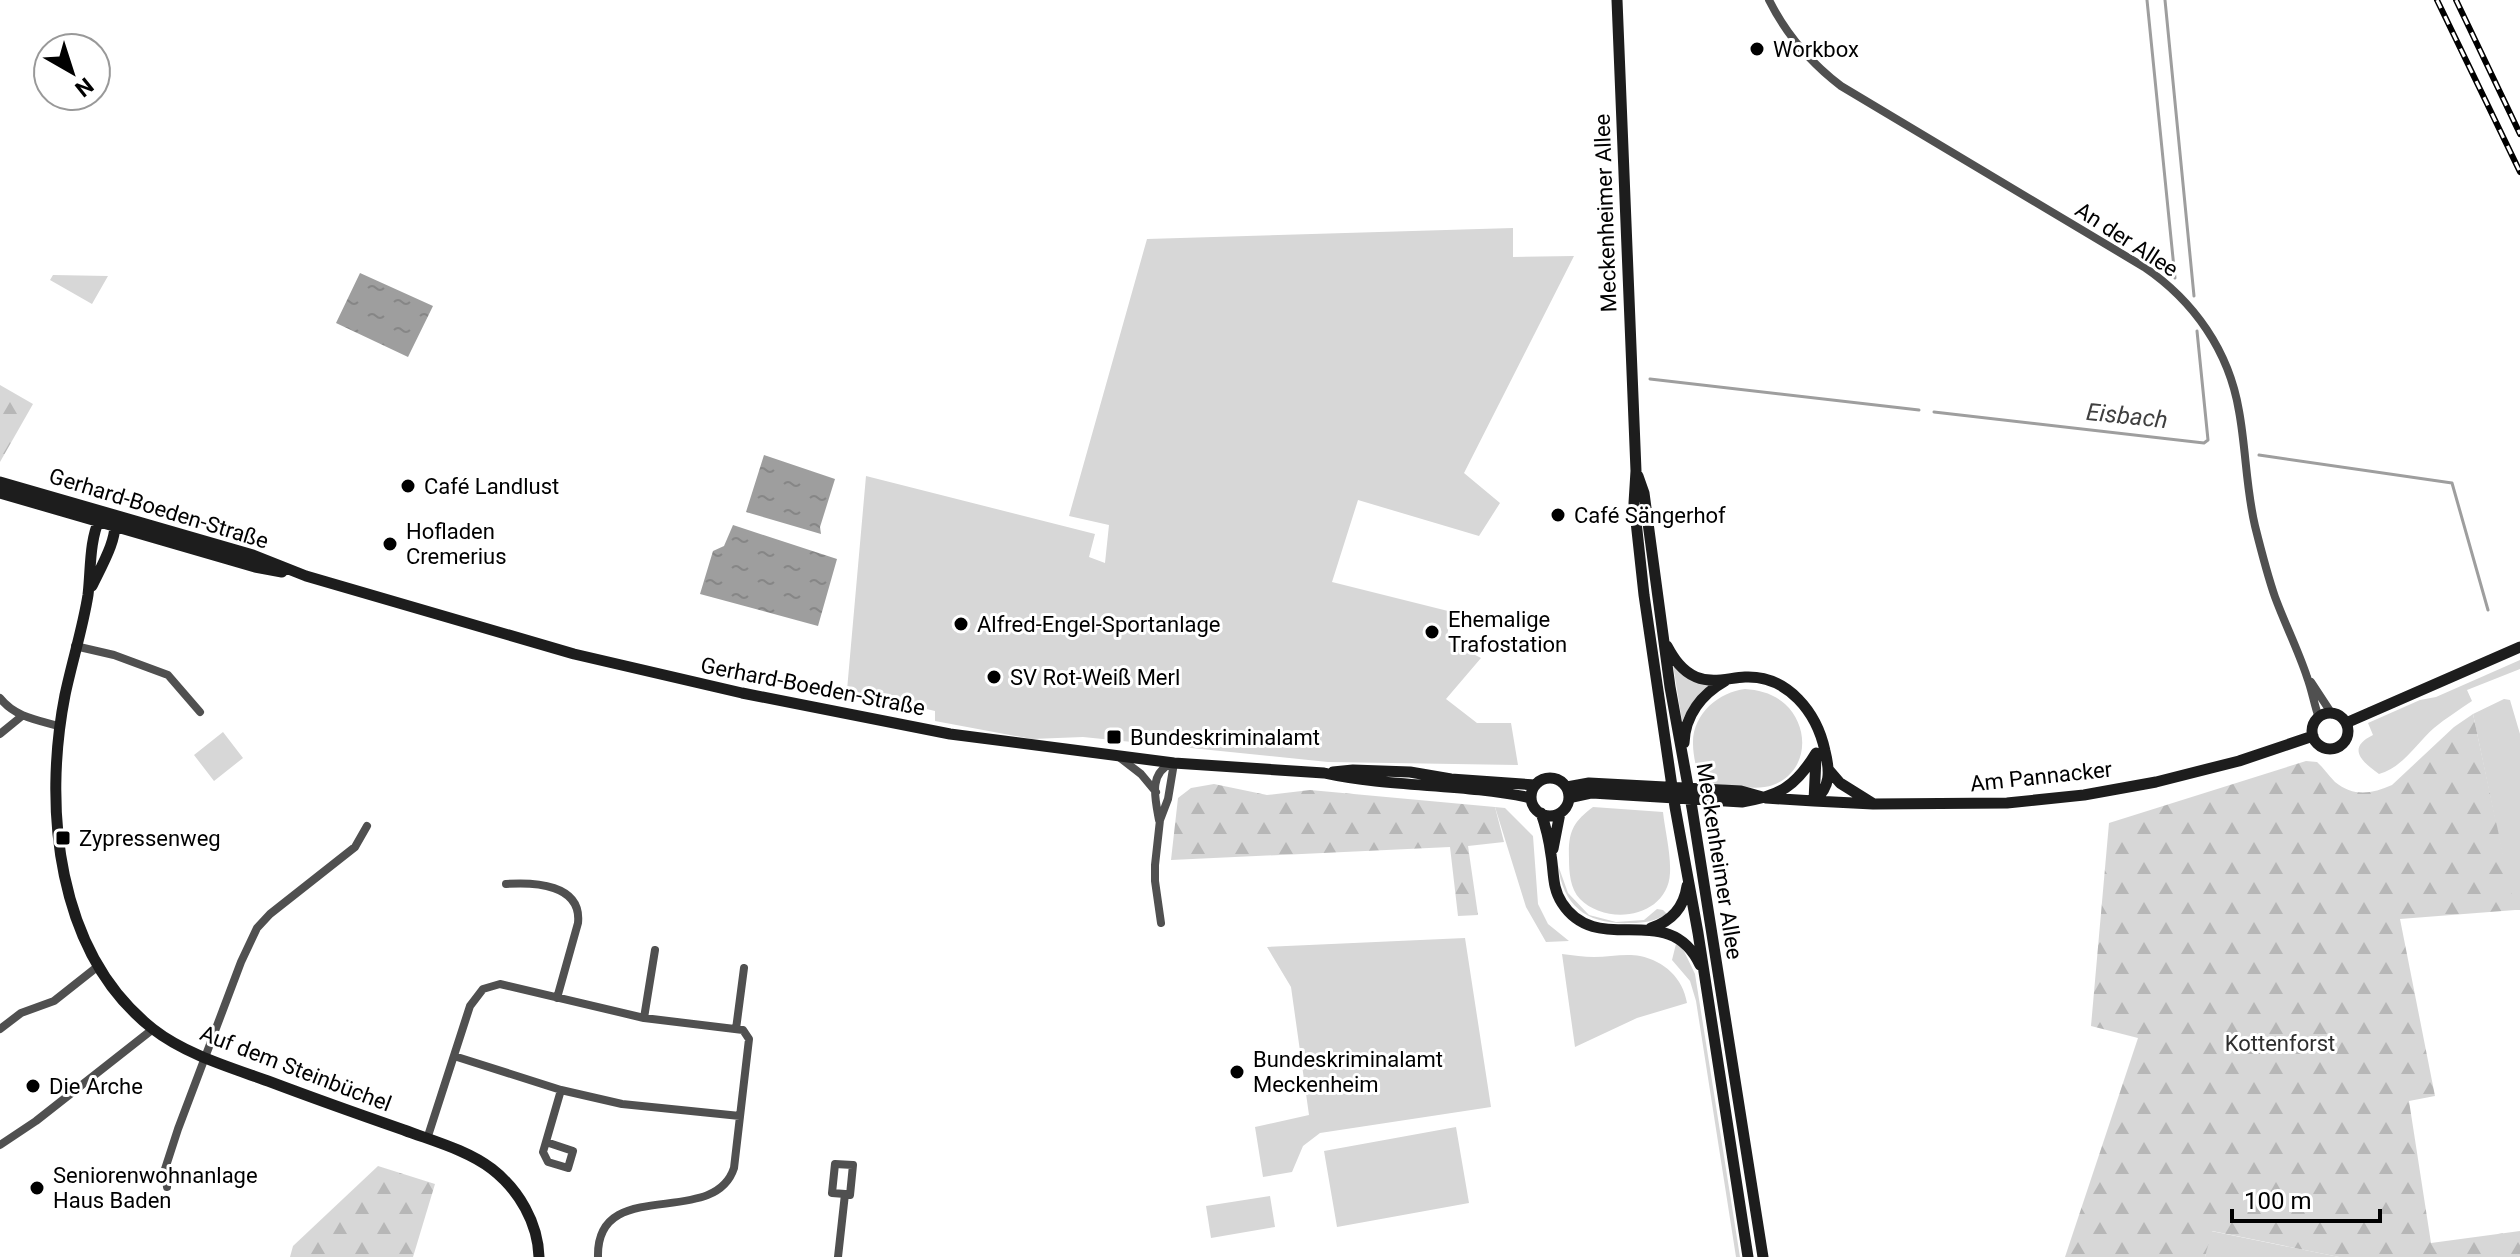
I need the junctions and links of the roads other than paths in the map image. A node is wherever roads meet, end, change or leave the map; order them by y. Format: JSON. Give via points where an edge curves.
{"nodes":[{"id":1,"x":1617,"y":0,"type":"edge"},
{"id":2,"x":1769,"y":0,"type":"edge"},
{"id":3,"x":1636,"y":471,"type":"junction"},
{"id":4,"x":0,"y":482,"type":"edge"},
{"id":5,"x":0,"y":493,"type":"edge"},
{"id":6,"x":108,"y":519,"type":"junction"},
{"id":7,"x":87,"y":597,"type":"junction"},
{"id":8,"x":1663,"y":638,"type":"junction"},
{"id":9,"x":75,"y":646,"type":"junction"},
{"id":10,"x":2520,"y":647,"type":"edge"},
{"id":11,"x":2308,"y":679,"type":"junction"},
{"id":12,"x":1725,"y":681,"type":"junction"},
{"id":13,"x":0,"y":698,"type":"edge"},
{"id":14,"x":200,"y":712,"type":"dead end"},
{"id":15,"x":2332,"y":714,"type":"junction"},
{"id":16,"x":22,"y":716,"type":"junction"},
{"id":17,"x":2319,"y":718,"type":"junction"},
{"id":18,"x":1814,"y":721,"type":"junction"},
{"id":19,"x":2346,"y":723,"type":"junction"},
{"id":20,"x":59,"y":726,"type":"junction"},
{"id":21,"x":0,"y":734,"type":"edge"},
{"id":22,"x":2313,"y":736,"type":"junction"},
{"id":23,"x":1816,"y":753,"type":"junction"},
{"id":24,"x":1119,"y":757,"type":"junction"},
{"id":25,"x":1174,"y":763,"type":"junction"},
{"id":26,"x":1686,"y":767,"type":"junction"},
{"id":27,"x":1828,"y":769,"type":"junction"},
{"id":28,"x":1324,"y":773,"type":"junction"},
{"id":29,"x":1535,"y":785,"type":"junction"},
{"id":30,"x":1156,"y":792,"type":"junction"},
{"id":31,"x":1568,"y":793,"type":"junction"},
{"id":32,"x":1531,"y":798,"type":"junction"},
{"id":33,"x":1766,"y":798,"type":"junction"},
{"id":34,"x":1814,"y":801,"type":"junction"},
{"id":35,"x":1873,"y":804,"type":"junction"},
{"id":36,"x":1541,"y":813,"type":"junction"},
{"id":37,"x":1560,"y":813,"type":"junction"},
{"id":38,"x":1160,"y":820,"type":"junction"},
{"id":39,"x":367,"y":826,"type":"dead end"},
{"id":40,"x":1552,"y":858,"type":"junction"},
{"id":41,"x":1688,"y":881,"type":"junction"},
{"id":42,"x":506,"y":884,"type":"dead end"},
{"id":43,"x":1161,"y":923,"type":"dead end"},
{"id":44,"x":1643,"y":929,"type":"junction"},
{"id":45,"x":655,"y":950,"type":"dead end"},
{"id":46,"x":97,"y":967,"type":"junction"},
{"id":47,"x":744,"y":968,"type":"dead end"},
{"id":48,"x":1703,"y":972,"type":"junction"},
{"id":49,"x":557,"y":998,"type":"junction"},
{"id":50,"x":644,"y":1018,"type":"junction"},
{"id":51,"x":0,"y":1029,"type":"edge"},
{"id":52,"x":153,"y":1029,"type":"junction"},
{"id":53,"x":736,"y":1029,"type":"junction"},
{"id":54,"x":454,"y":1056,"type":"junction"},
{"id":55,"x":205,"y":1057,"type":"junction"},
{"id":56,"x":561,"y":1090,"type":"junction"},
{"id":57,"x":740,"y":1116,"type":"junction"},
{"id":58,"x":427,"y":1139,"type":"junction"},
{"id":59,"x":546,"y":1142,"type":"dead end"},
{"id":60,"x":0,"y":1145,"type":"edge"},
{"id":61,"x":167,"y":1187,"type":"dead end"},
{"id":62,"x":845,"y":1194,"type":"dead end"},
{"id":63,"x":539,"y":1257,"type":"edge"},
{"id":64,"x":598,"y":1257,"type":"edge"},
{"id":65,"x":838,"y":1257,"type":"edge"},
{"id":66,"x":1748,"y":1257,"type":"edge"},
{"id":67,"x":1763,"y":1257,"type":"edge"}],
"edges":[{"from":1,"to":3,"type":"main road","name":"Meckenheimer Allee"},
{"from":2,"to":11,"type":"street","name":"An der Allee","via":[[1799,46],[1834,81],[2144,267],[2197,314],[2225,363],[2237,398],[2258,537]]},
{"from":3,"to":8,"type":"main road","name":"Meckenheimer Allee","via":[[1644,493]]},
{"from":3,"to":41,"type":"main road","name":"Meckenheimer Allee","via":[[1639,549]]},
{"from":4,"to":6,"type":"main road","name":"Gerhard-Boeden-Straße"},
{"from":5,"to":6,"type":"main road","name":"Gerhard-Boeden-Straße"},
{"from":6,"to":7,"type":"main road","name":"Auf dem Steinbüchel"},
{"from":6,"to":7,"type":"main road","name":"Auf dem Steinbüchel","via":[[94,534]]},
{"from":6,"to":24,"type":"main road","name":"Gerhard-Boeden-Straße","via":[[255,567],[306,576],[574,654],[950,734]]},
{"from":7,"to":9,"type":"main road","name":"Auf dem Steinbüchel"},
{"from":8,"to":12,"type":"main road","via":[[1688,673]]},
{"from":8,"to":26,"type":"main road","name":"Meckenheimer Allee"},
{"from":9,"to":14,"type":"street","via":[[168,675]]},
{"from":9,"to":20,"type":"main road","name":"Auf dem Steinbüchel"},
{"from":10,"to":19,"type":"main road"},
{"from":11,"to":15,"type":"street","name":"An der Allee"},
{"from":11,"to":17,"type":"street","name":"An der Allee"},
{"from":12,"to":18,"type":"main road","via":[[1753,677],[1777,684],[1797,697]]},
{"from":12,"to":26,"type":"main road","via":[[1705,695],[1688,720]]},
{"from":13,"to":16,"type":"street"},
{"from":15,"to":17,"type":"main road"},
{"from":15,"to":19,"type":"main road"},
{"from":16,"to":20,"type":"street"},
{"from":16,"to":21,"type":"street"},
{"from":17,"to":22,"type":"main road"},
{"from":18,"to":23,"type":"main road"},
{"from":18,"to":27,"type":"main road"},
{"from":19,"to":22,"type":"main road","via":[[2347,739],[2336,748],[2324,748]]},
{"from":20,"to":46,"type":"main road","name":"Auf dem Steinbüchel","via":[[55,771],[62,858],[76,919]]},
{"from":22,"to":35,"type":"main road","name":"Am Pannacker","via":[[2239,761],[2084,795],[1994,804]]},
{"from":23,"to":33,"type":"main road","via":[[1796,781]]},
{"from":23,"to":34,"type":"main road"},
{"from":24,"to":25,"type":"main road","name":"Gerhard-Boeden-Straße"},
{"from":24,"to":30,"type":"street"},
{"from":25,"to":28,"type":"main road","name":"Gerhard-Boeden-Straße"},
{"from":25,"to":30,"type":"street","via":[[1158,772]]},
{"from":25,"to":38,"type":"street"},
{"from":26,"to":67,"type":"main road","name":"Meckenheimer Allee"},
{"from":27,"to":34,"type":"main road","via":[[1825,789]]},
{"from":27,"to":35,"type":"main road"},
{"from":28,"to":29,"type":"main road","name":"Gerhard-Boeden-Straße","via":[[1410,772]]},
{"from":28,"to":32,"type":"main road","name":"Gerhard-Boeden-Straße"},
{"from":29,"to":31,"type":"main road","name":"Gerhard-Boeden-Straße","via":[[1556,779]]},
{"from":29,"to":32,"type":"main road"},
{"from":30,"to":38,"type":"street"},
{"from":31,"to":33,"type":"main road","name":"Am Pannacker","via":[[1742,802]]},
{"from":31,"to":37,"type":"main road"},
{"from":32,"to":36,"type":"main road"},
{"from":33,"to":34,"type":"main road","name":"Am Pannacker"},
{"from":34,"to":35,"type":"main road","name":"Am Pannacker"},
{"from":36,"to":37,"type":"main road"},
{"from":36,"to":40,"type":"main road"},
{"from":37,"to":40,"type":"main road"},
{"from":38,"to":43,"type":"street","via":[[1155,881]]},
{"from":39,"to":55,"type":"street","via":[[355,847],[257,928]]},
{"from":40,"to":44,"type":"main road","via":[[1556,890],[1572,914],[1601,930]]},
{"from":41,"to":44,"type":"main road","via":[[1676,912],[1664,923]]},
{"from":41,"to":48,"type":"main road","name":"Meckenheimer Allee"},
{"from":42,"to":49,"type":"street","via":[[534,882],[564,892],[575,902],[578,923]]},
{"from":44,"to":48,"type":"main road","via":[[1676,938]]},
{"from":45,"to":50,"type":"street"},
{"from":46,"to":51,"type":"street","via":[[54,1001],[21,1013]]},
{"from":46,"to":52,"type":"main road","name":"Auf dem Steinbüchel"},
{"from":47,"to":53,"type":"street"},
{"from":48,"to":66,"type":"main road","name":"Meckenheimer Allee"},
{"from":49,"to":50,"type":"street"},
{"from":49,"to":54,"type":"street","via":[[500,984],[483,989],[470,1006]]},
{"from":50,"to":53,"type":"street"},
{"from":52,"to":55,"type":"main road","name":"Auf dem Steinbüchel"},
{"from":52,"to":60,"type":"street"},
{"from":53,"to":57,"type":"street","via":[[749,1039]]},
{"from":54,"to":56,"type":"street"},
{"from":54,"to":58,"type":"street"},
{"from":55,"to":58,"type":"main road","name":"Auf dem Steinbüchel"},
{"from":55,"to":61,"type":"street","via":[[165,1169]]},
{"from":56,"to":57,"type":"street","via":[[622,1104]]},
{"from":56,"to":59,"type":"street"},
{"from":57,"to":64,"type":"street","via":[[727,1185],[713,1195],[619,1214],[603,1230]]},
{"from":58,"to":63,"type":"main road","name":"Auf dem Steinbüchel","via":[[473,1157],[503,1179],[529,1215]]},
{"from":62,"to":65,"type":"street"}]}
